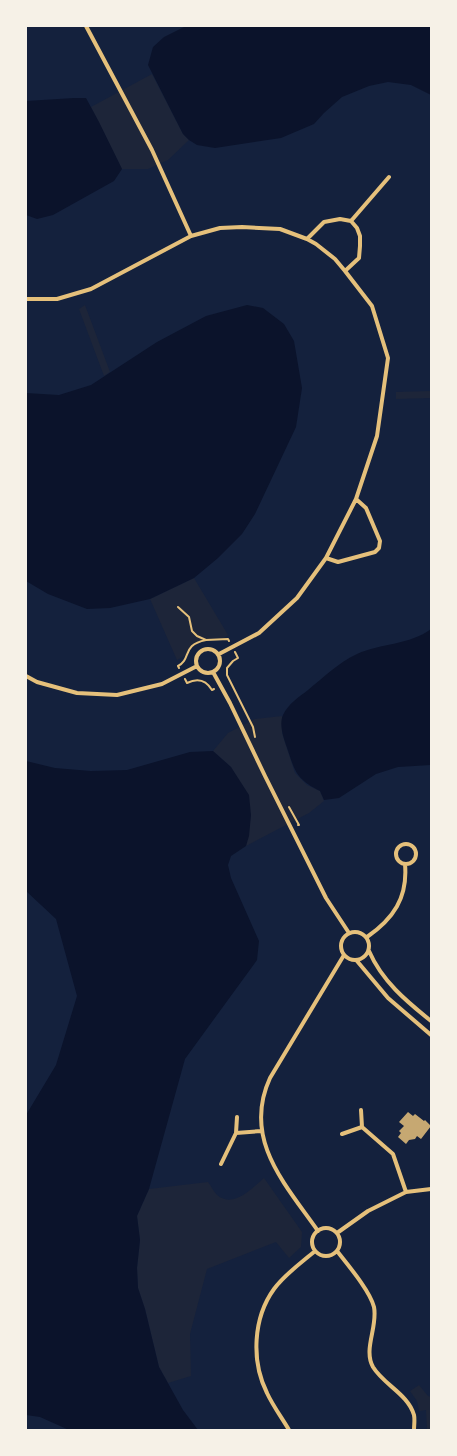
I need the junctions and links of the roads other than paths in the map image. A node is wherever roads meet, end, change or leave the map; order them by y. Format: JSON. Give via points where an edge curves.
{"nodes":[{"id":1,"x":86,"y":26,"type":"edge"},
{"id":2,"x":389,"y":177,"type":"dead end"},
{"id":3,"x":351,"y":221,"type":"junction"},
{"id":4,"x":192,"y":236,"type":"junction"},
{"id":5,"x":307,"y":239,"type":"junction"},
{"id":6,"x":345,"y":270,"type":"junction"},
{"id":7,"x":26,"y":299,"type":"edge"},
{"id":8,"x":356,"y":499,"type":"junction"},
{"id":9,"x":326,"y":558,"type":"junction"},
{"id":10,"x":218,"y":654,"type":"junction"},
{"id":11,"x":197,"y":666,"type":"junction"},
{"id":12,"x":213,"y":672,"type":"junction"},
{"id":13,"x":26,"y":676,"type":"edge"},
{"id":14,"x":405,"y":864,"type":"junction"},
{"id":15,"x":349,"y":933,"type":"junction"},
{"id":16,"x":367,"y":937,"type":"junction"},
{"id":17,"x":369,"y":952,"type":"junction"},
{"id":18,"x":344,"y":955,"type":"junction"},
{"id":19,"x":357,"y":961,"type":"junction"},
{"id":20,"x":431,"y":1021,"type":"edge"},
{"id":21,"x":431,"y":1035,"type":"edge"},
{"id":22,"x":361,"y":1110,"type":"dead end"},
{"id":23,"x":237,"y":1117,"type":"dead end"},
{"id":24,"x":362,"y":1127,"type":"junction"},
{"id":25,"x":261,"y":1131,"type":"junction"},
{"id":26,"x":236,"y":1133,"type":"junction"},
{"id":27,"x":342,"y":1134,"type":"dead end"},
{"id":28,"x":221,"y":1164,"type":"dead end"},
{"id":29,"x":431,"y":1189,"type":"edge"},
{"id":30,"x":406,"y":1192,"type":"junction"},
{"id":31,"x":318,"y":1231,"type":"junction"},
{"id":32,"x":337,"y":1233,"type":"junction"},
{"id":33,"x":315,"y":1251,"type":"junction"},
{"id":34,"x":337,"y":1251,"type":"junction"},
{"id":35,"x":289,"y":1430,"type":"edge"},
{"id":36,"x":414,"y":1430,"type":"edge"}],
"edges":[{"from":1,"to":4,"type":"street","via":[[152,150]]},
{"from":2,"to":3,"type":"street"},
{"from":3,"to":5,"type":"street","via":[[340,219],[324,222]]},
{"from":3,"to":6,"type":"street","via":[[360,236],[359,258]]},
{"from":4,"to":5,"type":"street","via":[[220,228],[242,227],[280,229]]},
{"from":4,"to":7,"type":"street","via":[[91,288],[57,299]]},
{"from":5,"to":6,"type":"street","via":[[335,259]]},
{"from":6,"to":8,"type":"street","via":[[372,306],[388,358],[377,436]]},
{"from":8,"to":9,"type":"street"},
{"from":8,"to":9,"type":"street","via":[[366,508],[380,540],[379,548],[375,552],[338,562]]},
{"from":9,"to":10,"type":"street","via":[[297,598],[259,633]]},
{"from":10,"to":11,"type":"street","via":[[209,649],[202,650],[197,655]]},
{"from":10,"to":12,"type":"street","via":[[219,666]]},
{"from":11,"to":12,"type":"street","via":[[206,673]]},
{"from":11,"to":13,"type":"street","via":[[162,684],[117,695],[77,693],[37,682]]},
{"from":12,"to":15,"type":"street","via":[[326,898]]},
{"from":14,"to":14,"type":"street","via":[[397,859],[396,852],[399,846],[409,844],[416,851],[416,858],[412,863]]},
{"from":14,"to":16,"type":"street","via":[[404,888],[396,908],[379,929]]},
{"from":15,"to":16,"type":"street","via":[[360,933]]},
{"from":15,"to":18,"type":"street","via":[[341,943]]},
{"from":16,"to":17,"type":"street"},
{"from":17,"to":19,"type":"street"},
{"from":17,"to":20,"type":"street","via":[[386,980]]},
{"from":18,"to":19,"type":"street"},
{"from":18,"to":25,"type":"street","via":[[270,1078],[262,1098]]},
{"from":19,"to":21,"type":"street","via":[[388,998]]},
{"from":22,"to":24,"type":"street"},
{"from":23,"to":26,"type":"street"},
{"from":24,"to":27,"type":"street"},
{"from":24,"to":30,"type":"street","via":[[393,1154]]},
{"from":25,"to":26,"type":"street"},
{"from":25,"to":31,"type":"street","via":[[267,1154],[276,1171]]},
{"from":26,"to":28,"type":"street"},
{"from":29,"to":30,"type":"street"},
{"from":30,"to":32,"type":"street","via":[[368,1211]]},
{"from":31,"to":32,"type":"street","via":[[330,1228]]},
{"from":31,"to":33,"type":"street","via":[[312,1238],[312,1247]]},
{"from":32,"to":34,"type":"street","via":[[340,1242]]},
{"from":33,"to":34,"type":"street","via":[[326,1257]]},
{"from":33,"to":35,"type":"street","via":[[275,1288],[266,1302],[256,1341],[259,1374]]},
{"from":34,"to":36,"type":"street","via":[[374,1306],[375,1317],[369,1354],[373,1366],[411,1408],[415,1416]]}]}
